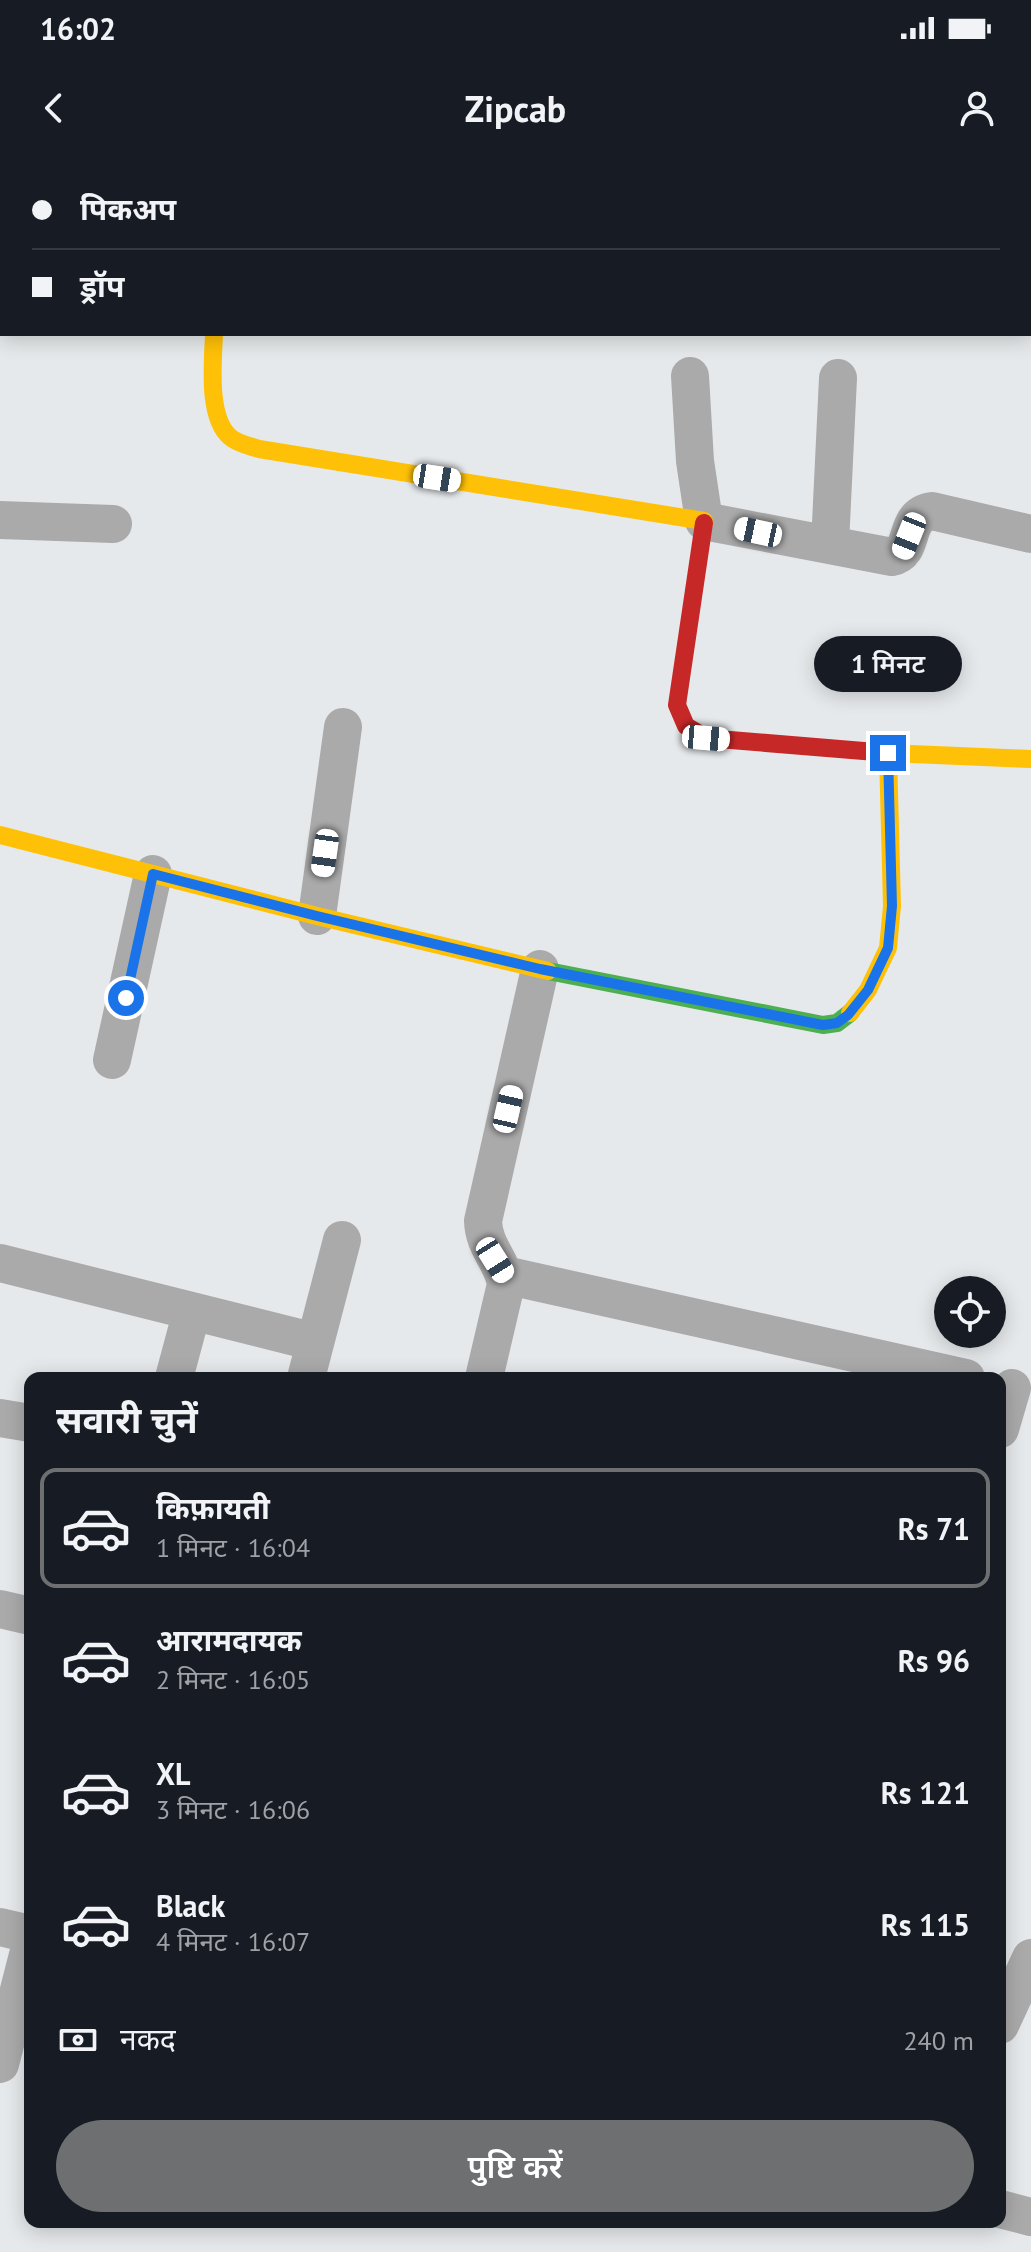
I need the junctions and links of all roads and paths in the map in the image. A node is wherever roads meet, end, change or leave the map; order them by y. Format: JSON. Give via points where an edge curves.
{"nodes":[{"id":1,"x":214,"y":336,"type":"edge"},
{"id":2,"x":690,"y":376,"type":"dead end"},
{"id":3,"x":838,"y":378,"type":"dead end"},
{"id":4,"x":0,"y":520,"type":"edge"},
{"id":5,"x":704,"y":521,"type":"junction"},
{"id":6,"x":113,"y":524,"type":"dead end"},
{"id":7,"x":1031,"y":534,"type":"edge"},
{"id":8,"x":830,"y":544,"type":"junction"},
{"id":9,"x":343,"y":727,"type":"dead end"},
{"id":10,"x":888,"y":753,"type":"junction"},
{"id":11,"x":1031,"y":759,"type":"edge"},
{"id":12,"x":0,"y":835,"type":"edge"},
{"id":13,"x":153,"y":874,"type":"junction"},
{"id":14,"x":317,"y":916,"type":"junction"},
{"id":15,"x":540,"y":969,"type":"junction"},
{"id":16,"x":112,"y":1060,"type":"dead end"},
{"id":17,"x":342,"y":1240,"type":"dead end"},
{"id":18,"x":3,"y":1275,"type":"edge"},
{"id":19,"x":505,"y":1275,"type":"junction"},
{"id":20,"x":192,"y":1311,"type":"junction"},
{"id":21,"x":310,"y":1360,"type":"edge"},
{"id":22,"x":176,"y":1372,"type":"edge"},
{"id":23,"x":486,"y":1372,"type":"edge"},
{"id":24,"x":929,"y":1372,"type":"edge"},
{"id":25,"x":1014,"y":1388,"type":"edge"},
{"id":26,"x":1006,"y":1411,"type":"edge"},
{"id":27,"x":0,"y":1418,"type":"edge"},
{"id":28,"x":24,"y":1422,"type":"edge"},
{"id":29,"x":0,"y":1609,"type":"edge"},
{"id":30,"x":24,"y":1615,"type":"edge"},
{"id":31,"x":0,"y":1927,"type":"edge"},
{"id":32,"x":24,"y":1933,"type":"edge"},
{"id":33,"x":1031,"y":1958,"type":"edge"},
{"id":34,"x":24,"y":1970,"type":"edge"},
{"id":35,"x":1006,"y":2012,"type":"edge"},
{"id":36,"x":0,"y":2064,"type":"edge"},
{"id":37,"x":1006,"y":2211,"type":"edge"},
{"id":38,"x":1031,"y":2217,"type":"edge"}],
"edges":[{"from":1,"to":5,"type":"street","via":[[216,412],[231,439],[259,449]]},
{"from":2,"to":5,"type":"street"},
{"from":3,"to":8,"type":"street"},
{"from":4,"to":6,"type":"street"},
{"from":5,"to":8,"type":"street"},
{"from":5,"to":10,"type":"street","via":[[677,705],[688,729],[706,738]]},
{"from":7,"to":8,"type":"street","via":[[932,511],[919,515],[898,556]]},
{"from":9,"to":14,"type":"street"},
{"from":10,"to":11,"type":"street"},
{"from":10,"to":15,"type":"street","via":[[888,948],[868,990],[837,1023],[823,1025]]},
{"from":12,"to":13,"type":"street"},
{"from":13,"to":14,"type":"street"},
{"from":13,"to":16,"type":"street"},
{"from":14,"to":15,"type":"street"},
{"from":15,"to":19,"type":"street","via":[[483,1221],[486,1245]]},
{"from":17,"to":21,"type":"street"},
{"from":18,"to":20,"type":"street"},
{"from":19,"to":23,"type":"street","via":[[506,1294]]},
{"from":19,"to":24,"type":"street"},
{"from":20,"to":21,"type":"street"},
{"from":20,"to":22,"type":"street"},
{"from":25,"to":26,"type":"street"},
{"from":27,"to":28,"type":"street"},
{"from":29,"to":30,"type":"street"},
{"from":31,"to":32,"type":"street"},
{"from":33,"to":35,"type":"street"},
{"from":34,"to":36,"type":"street"},
{"from":37,"to":38,"type":"street"}]}
